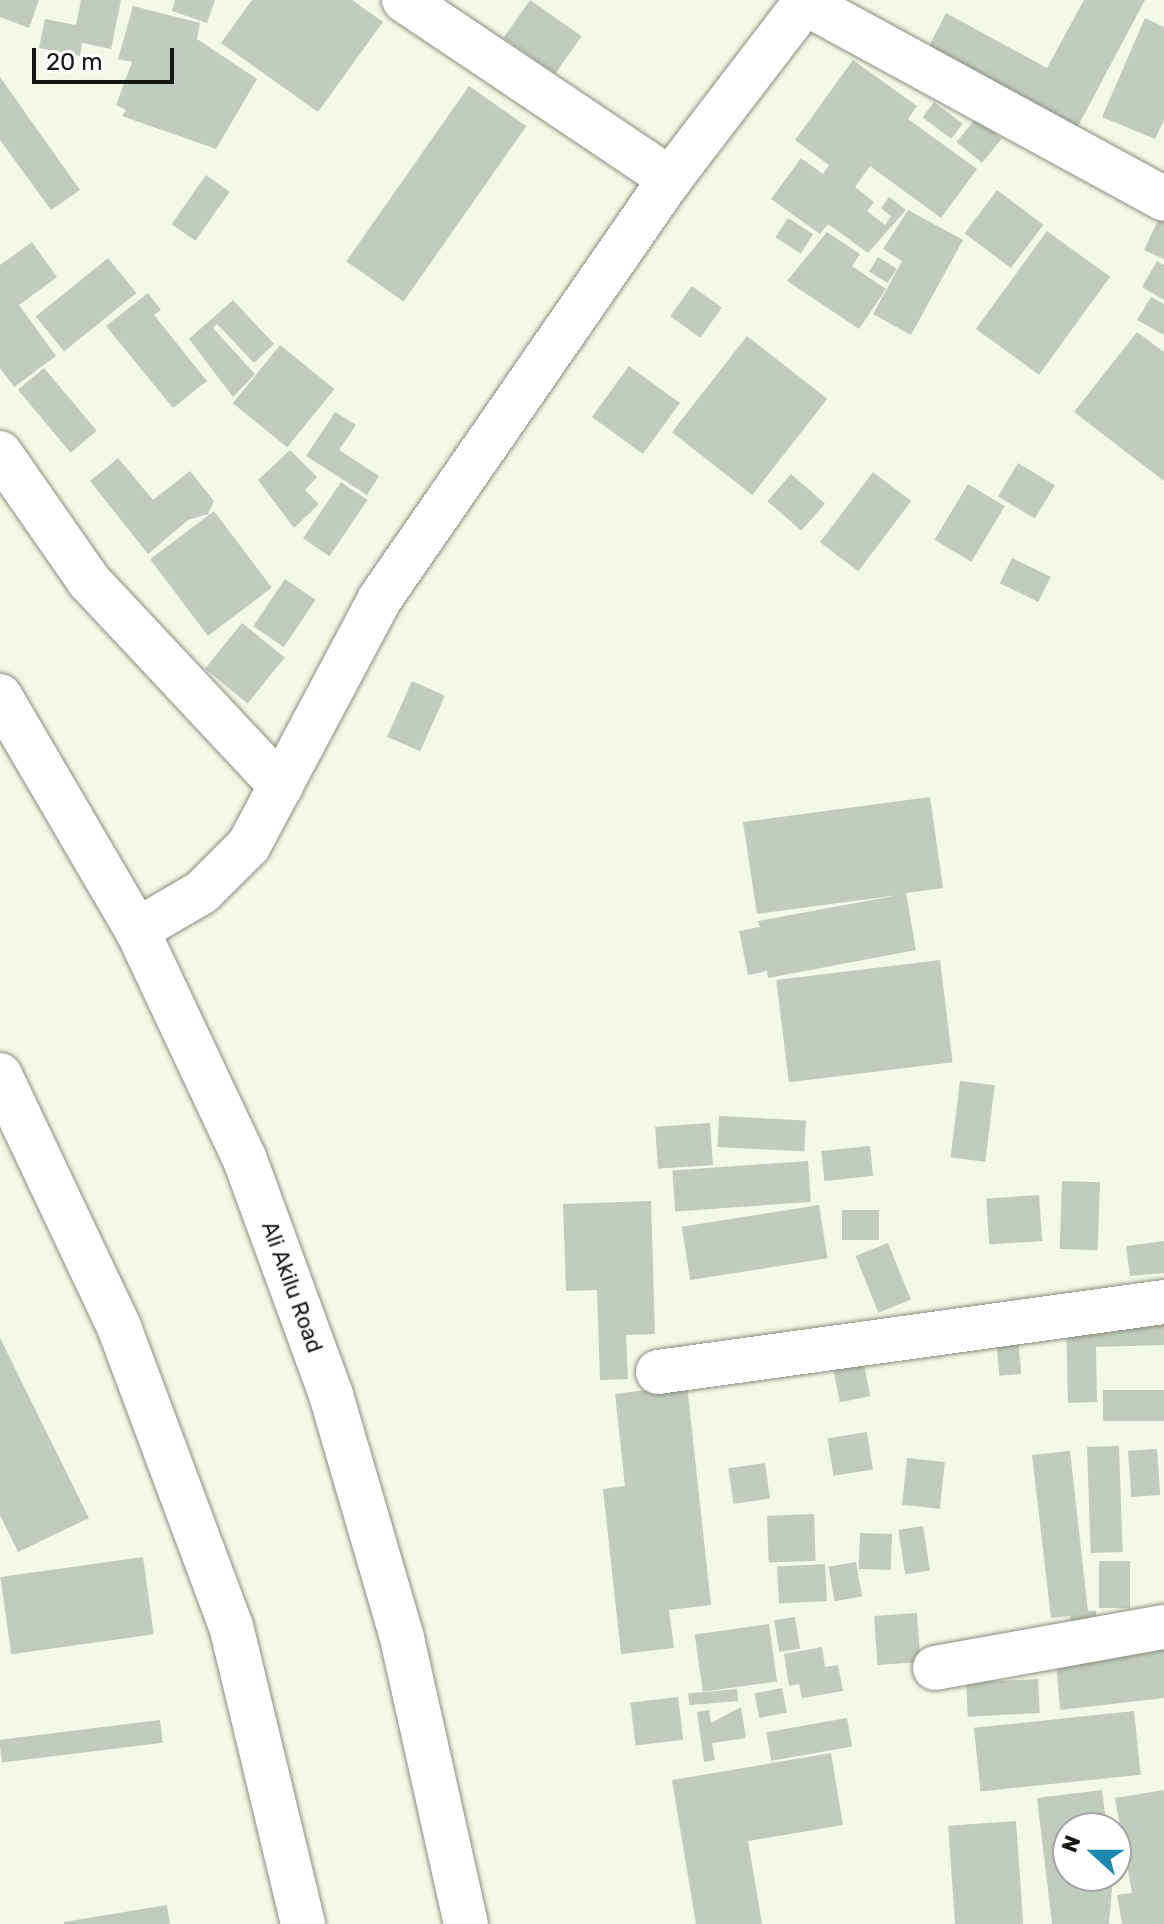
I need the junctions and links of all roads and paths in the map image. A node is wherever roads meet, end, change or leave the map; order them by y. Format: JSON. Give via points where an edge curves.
{"nodes":[{"id":1,"x":404,"y":0,"type":"edge"},
{"id":2,"x":806,"y":2,"type":"edge"},
{"id":3,"x":670,"y":179,"type":"junction"},
{"id":4,"x":1164,"y":199,"type":"edge"},
{"id":5,"x":0,"y":453,"type":"edge"},
{"id":6,"x":0,"y":696,"type":"edge"},
{"id":7,"x":281,"y":786,"type":"junction"},
{"id":8,"x":137,"y":930,"type":"junction"},
{"id":9,"x":0,"y":1075,"type":"edge"},
{"id":10,"x":1164,"y":1302,"type":"edge"},
{"id":11,"x":658,"y":1372,"type":"dead end"},
{"id":12,"x":1164,"y":1627,"type":"edge"},
{"id":13,"x":935,"y":1668,"type":"dead end"},
{"id":14,"x":303,"y":1924,"type":"edge"},
{"id":15,"x":466,"y":1924,"type":"edge"}],
"edges":[{"from":1,"to":3,"type":"street"},
{"from":2,"to":3,"type":"street"},
{"from":2,"to":4,"type":"street"},
{"from":3,"to":7,"type":"street","via":[[379,600]]},
{"from":5,"to":7,"type":"street","via":[[89,581]]},
{"from":6,"to":8,"type":"street","name":"Ali Akilu Road"},
{"from":7,"to":8,"type":"street","via":[[249,845],[202,892]]},
{"from":8,"to":15,"type":"street","name":"Ali Akilu Road","via":[[244,1157],[331,1395],[402,1638]]},
{"from":9,"to":14,"type":"street","via":[[119,1327],[231,1626]]},
{"from":10,"to":11,"type":"street"},
{"from":12,"to":13,"type":"street"}]}
